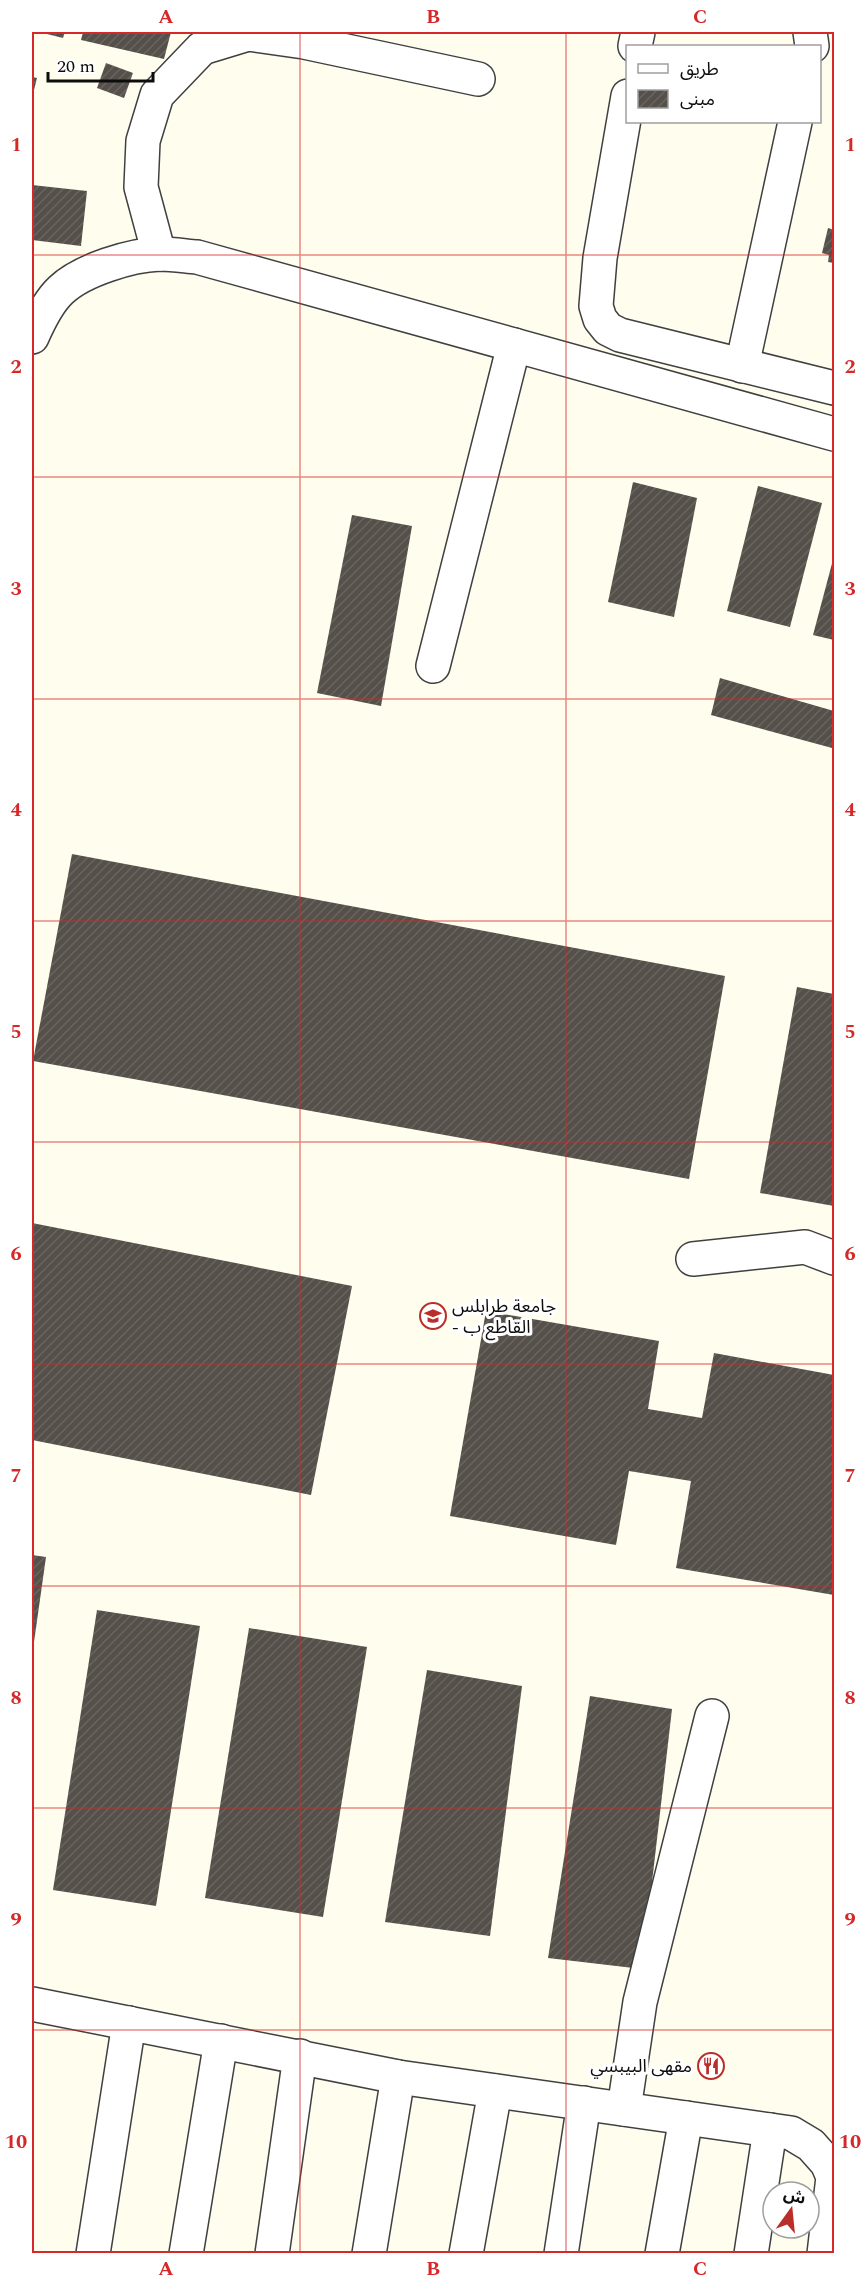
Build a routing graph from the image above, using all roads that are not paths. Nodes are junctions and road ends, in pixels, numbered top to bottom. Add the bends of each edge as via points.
1 (478, 79) dead end
2 (626, 102) edge
3 (795, 123) edge
4 (159, 254) junction
5 (32, 337) edge
6 (514, 345) junction
7 (742, 366) junction
8 (834, 388) edge
9 (834, 434) edge
10 (433, 666) dead end
11 (834, 1258) edge
12 (693, 1259) dead end
13 (712, 1716) dead end
14 (32, 2004) edge
15 (129, 2023) junction
16 (221, 2041) junction
17 (300, 2056) junction
18 (398, 2077) junction
19 (495, 2091) junction
20 (584, 2103) junction
21 (624, 2109) junction
22 (686, 2118) junction
23 (770, 2130) junction
24 (93, 2253) edge
25 (186, 2253) edge
26 (272, 2253) edge
27 (369, 2253) edge
28 (466, 2253) edge
29 (561, 2253) edge
30 (662, 2253) edge
31 (751, 2253) edge
32 (824, 2253) edge

1 - 4 street via 248,34 202,48 157,95 143,141 141,187
2 - 7 street via 600,258 596,306 600,318 620,335
3 - 7 street
4 - 5 street via 127,259 87,273 70,284 40,319
4 - 6 street via 197,257
6 - 9 street
6 - 10 street
7 - 8 street
11 - 12 street via 805,1247
13 - 21 street via 640,2002
14 - 15 street
15 - 16 street
15 - 24 street
16 - 17 street
16 - 25 street
17 - 18 street
17 - 26 street
18 - 19 street
18 - 27 street
19 - 20 street
19 - 28 street
20 - 21 street
20 - 29 street
21 - 22 street
22 - 23 street
22 - 30 street
23 - 31 street
23 - 32 street via 791,2133 811,2145 827,2163 833,2177

